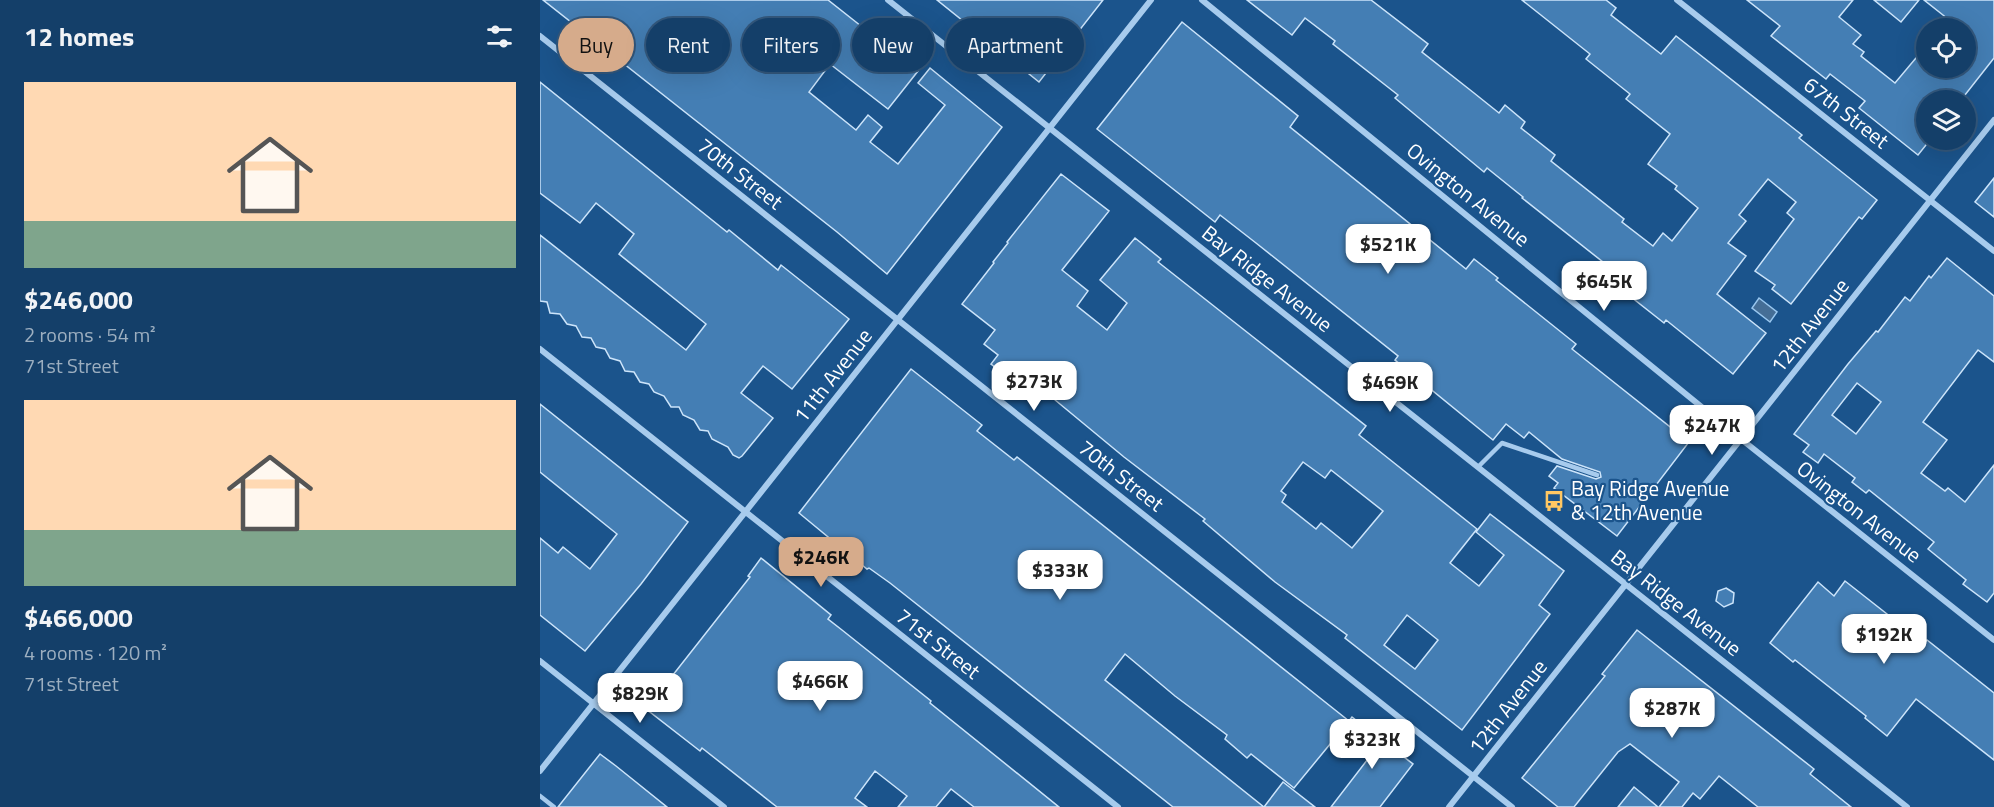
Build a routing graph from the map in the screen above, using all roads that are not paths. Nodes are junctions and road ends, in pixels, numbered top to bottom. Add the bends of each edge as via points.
1 (888, 0) edge
2 (1151, 0) edge
3 (1202, 0) edge
4 (1677, 0) edge
5 (540, 36) edge
6 (1994, 120) edge
7 (1050, 128) junction
8 (1930, 200) junction
9 (1994, 251) edge
10 (898, 320) junction
11 (540, 349) edge
12 (1741, 439) junction
13 (1478, 468) junction
14 (1597, 475) dead end
15 (745, 512) junction
16 (1626, 584) junction
17 (1994, 640) edge
18 (540, 661) edge
19 (594, 703) junction
20 (540, 771) edge
21 (1474, 776) junction
22 (540, 796) edge
23 (554, 807) edge
24 (724, 807) edge
25 (1118, 807) edge
26 (1449, 807) edge
27 (1512, 807) edge
28 (1907, 807) edge

1 - 7 street, Bay Ridge Avenue
2 - 7 street, 11th Avenue
3 - 12 street, Ovington Avenue
4 - 8 street, 67th Street
5 - 10 street, 70th Street
6 - 8 street, 12th Avenue
7 - 10 street, 11th Avenue
7 - 13 street, Bay Ridge Avenue
8 - 9 street, 67th Street
8 - 12 street, 12th Avenue
10 - 15 street, 11th Avenue
10 - 21 street, 70th Street
11 - 15 street, 71st Street
12 - 16 street, 12th Avenue
12 - 17 street, Ovington Avenue
13 - 14 lane via 1502,443
13 - 16 street, Bay Ridge Avenue
15 - 19 street, 11th Avenue
15 - 25 street, 71st Street
16 - 21 street, 12th Avenue
16 - 28 street, Bay Ridge Avenue
18 - 19 street
19 - 20 street, 11th Avenue
19 - 24 street
21 - 26 street, 12th Avenue
21 - 27 street, 70th Street
22 - 23 lane

